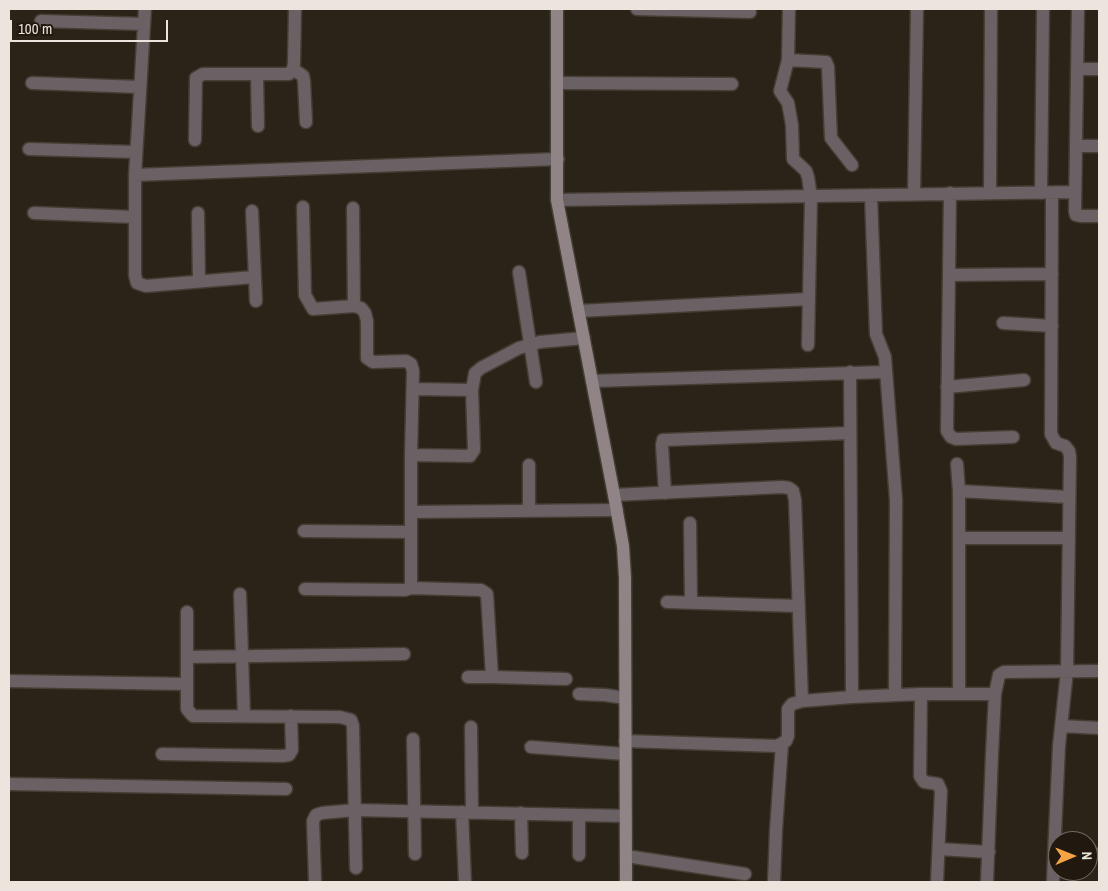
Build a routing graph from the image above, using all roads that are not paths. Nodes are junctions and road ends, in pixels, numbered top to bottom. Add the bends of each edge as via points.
1 (145, 9) edge
2 (295, 9) edge
3 (557, 9) edge
4 (637, 9) edge
5 (789, 9) edge
6 (917, 9) edge
7 (991, 9) edge
8 (1043, 9) edge
9 (1078, 9) edge
10 (750, 12) dead end
11 (42, 22) dead end
12 (144, 24) junction
13 (788, 60) junction
14 (293, 69) junction
15 (1078, 69) junction
16 (1099, 69) edge
17 (257, 74) junction
18 (32, 83) dead end
19 (557, 83) junction
20 (732, 84) dead end
21 (140, 87) junction
22 (306, 122) dead end
23 (258, 126) dead end
24 (195, 140) dead end
25 (1077, 146) junction
26 (1099, 146) edge
27 (29, 149) dead end
28 (136, 152) junction
29 (558, 159) junction
30 (852, 165) dead end
31 (135, 175) junction
32 (1075, 192) junction
33 (950, 193) junction
34 (990, 193) junction
35 (1047, 193) junction
36 (914, 194) junction
37 (871, 195) junction
38 (811, 197) junction
39 (557, 200) junction
40 (303, 207) dead end
41 (353, 208) dead end
42 (252, 210) dead end
43 (34, 213) dead end
44 (198, 213) dead end
45 (1099, 216) edge
46 (134, 217) junction
47 (519, 272) dead end
48 (1052, 274) junction
49 (950, 275) junction
50 (254, 276) junction
51 (199, 281) junction
52 (809, 299) junction
53 (256, 301) dead end
54 (354, 306) junction
55 (579, 311) junction
56 (1002, 323) dead end
57 (1052, 326) junction
58 (584, 338) junction
59 (530, 344) junction
60 (808, 345) dead end
61 (850, 372) junction
62 (886, 372) junction
63 (1024, 380) dead end
64 (592, 381) junction
65 (536, 382) dead end
66 (947, 387) junction
67 (413, 388) junction
68 (472, 390) junction
69 (850, 433) junction
70 (1012, 437) dead end
71 (411, 455) junction
72 (957, 464) dead end
73 (529, 465) dead end
74 (959, 491) junction
75 (665, 493) junction
76 (614, 494) junction
77 (1068, 497) junction
78 (617, 510) junction
79 (529, 511) junction
80 (411, 512) junction
81 (690, 523) dead end
82 (304, 531) dead end
83 (411, 532) junction
84 (959, 538) junction
85 (1069, 538) junction
86 (410, 588) junction
87 (305, 589) dead end
88 (240, 594) dead end
89 (666, 602) dead end
90 (691, 602) junction
91 (799, 606) junction
92 (187, 612) dead end
93 (404, 654) dead end
94 (243, 656) junction
95 (187, 658) junction
96 (1067, 671) junction
97 (1099, 671) edge
98 (468, 677) dead end
99 (492, 677) junction
100 (566, 680) dead end
101 (9, 681) edge
102 (187, 684) junction
103 (959, 693) junction
104 (579, 694) dead end
105 (921, 694) junction
106 (995, 694) junction
107 (895, 695) junction
108 (852, 696) junction
109 (625, 698) junction
110 (802, 701) junction
111 (244, 716) junction
112 (291, 716) junction
113 (1061, 726) junction
114 (471, 727) dead end
115 (1099, 728) edge
116 (413, 739) dead end
117 (782, 744) junction
118 (531, 747) dead end
119 (625, 748) junction
120 (162, 754) dead end
121 (9, 784) edge
122 (286, 790) dead end
123 (355, 810) junction
124 (414, 812) junction
125 (467, 812) junction
126 (521, 813) junction
127 (579, 815) junction
128 (625, 816) junction
129 (1057, 831) edge
130 (939, 849) junction
131 (989, 852) junction
132 (522, 853) dead end
133 (415, 854) dead end
134 (579, 855) dead end
135 (626, 856) junction
136 (356, 868) dead end
137 (745, 874) dead end
138 (315, 880) dead end
139 (465, 882) edge
140 (626, 882) edge
141 (774, 882) edge
142 (937, 882) edge
143 (987, 882) edge

1 - 12 street
2 - 14 street
3 - 19 street
4 - 10 street
5 - 13 street
6 - 36 street
7 - 34 street
8 - 35 street
9 - 15 street
11 - 12 street
12 - 21 street
13 - 30 street via 826,62 831,138
13 - 38 street via 780,91 788,103 793,159 806,171
14 - 17 street via 290,74
14 - 22 street via 304,80
15 - 16 street
15 - 25 street
17 - 23 street
17 - 24 street via 199,75 196,78
18 - 21 street
19 - 20 street
19 - 29 street
21 - 28 street
25 - 26 street
25 - 32 street
27 - 28 street
28 - 31 street
29 - 31 street
29 - 39 street
31 - 46 street
32 - 35 street
32 - 45 street via 1076,215
33 - 34 street
33 - 36 street
33 - 49 street
34 - 35 street
35 - 48 street
36 - 37 street
37 - 38 street
37 - 62 street via 876,334
38 - 39 street
38 - 52 street
39 - 55 street
40 - 54 street via 305,295 309,303 313,309
41 - 54 street
42 - 50 street
43 - 46 street
44 - 51 street
46 - 51 street via 137,282 146,286
47 - 59 street
48 - 49 street
48 - 57 street
49 - 66 street
50 - 51 street
50 - 53 street
52 - 55 street
52 - 60 street
54 - 67 street via 361,308 367,321 367,358 373,362 406,361 412,364
55 - 58 street
56 - 57 street
57 - 77 street via 1051,434 1056,443 1069,450
58 - 59 street
58 - 64 street
59 - 65 street
59 - 68 street via 481,368 475,373
61 - 62 street
61 - 64 street
61 - 69 street
62 - 107 street via 896,500
63 - 66 street
64 - 76 street
66 - 70 street via 950,437
67 - 68 street
67 - 71 street
68 - 71 street via 472,454 467,457
69 - 75 street via 663,440
69 - 108 street
71 - 80 street
72 - 74 street
73 - 79 street
74 - 77 street
74 - 84 street
75 - 76 street
75 - 91 street via 782,487 793,491
76 - 78 street
77 - 85 street
78 - 79 street
78 - 109 street via 626,578
79 - 80 street
80 - 83 street
81 - 90 street
82 - 83 street
83 - 86 street
84 - 85 street
84 - 103 street
85 - 96 street
86 - 87 street
86 - 99 street via 481,590 487,594
88 - 94 street
89 - 90 street
90 - 91 street
91 - 110 street
92 - 95 street
93 - 94 street
94 - 95 street
94 - 111 street
95 - 102 street
96 - 97 street
96 - 106 street via 1001,673
96 - 113 street
98 - 99 street
99 - 100 street
101 - 102 street
102 - 111 street via 187,709 193,716
103 - 105 street
103 - 106 street
104 - 109 street
105 - 107 street
105 - 130 street via 920,776 924,782 940,787
106 - 131 street
107 - 108 street
108 - 110 street
109 - 119 street
110 - 117 street via 788,709 788,736
111 - 112 street
112 - 120 street via 292,750 289,755
112 - 123 street via 351,720
113 - 115 street
113 - 129 street
114 - 125 street
116 - 124 street
117 - 119 street
117 - 141 street
118 - 119 street
119 - 128 street
121 - 122 street
123 - 124 street
123 - 136 street
123 - 138 street via 316,815 313,822
124 - 125 street
124 - 133 street
125 - 126 street
125 - 139 street
126 - 127 street
126 - 132 street
127 - 128 street
127 - 134 street
128 - 135 street
130 - 131 street
130 - 142 street
131 - 143 street
135 - 137 street
135 - 140 street

